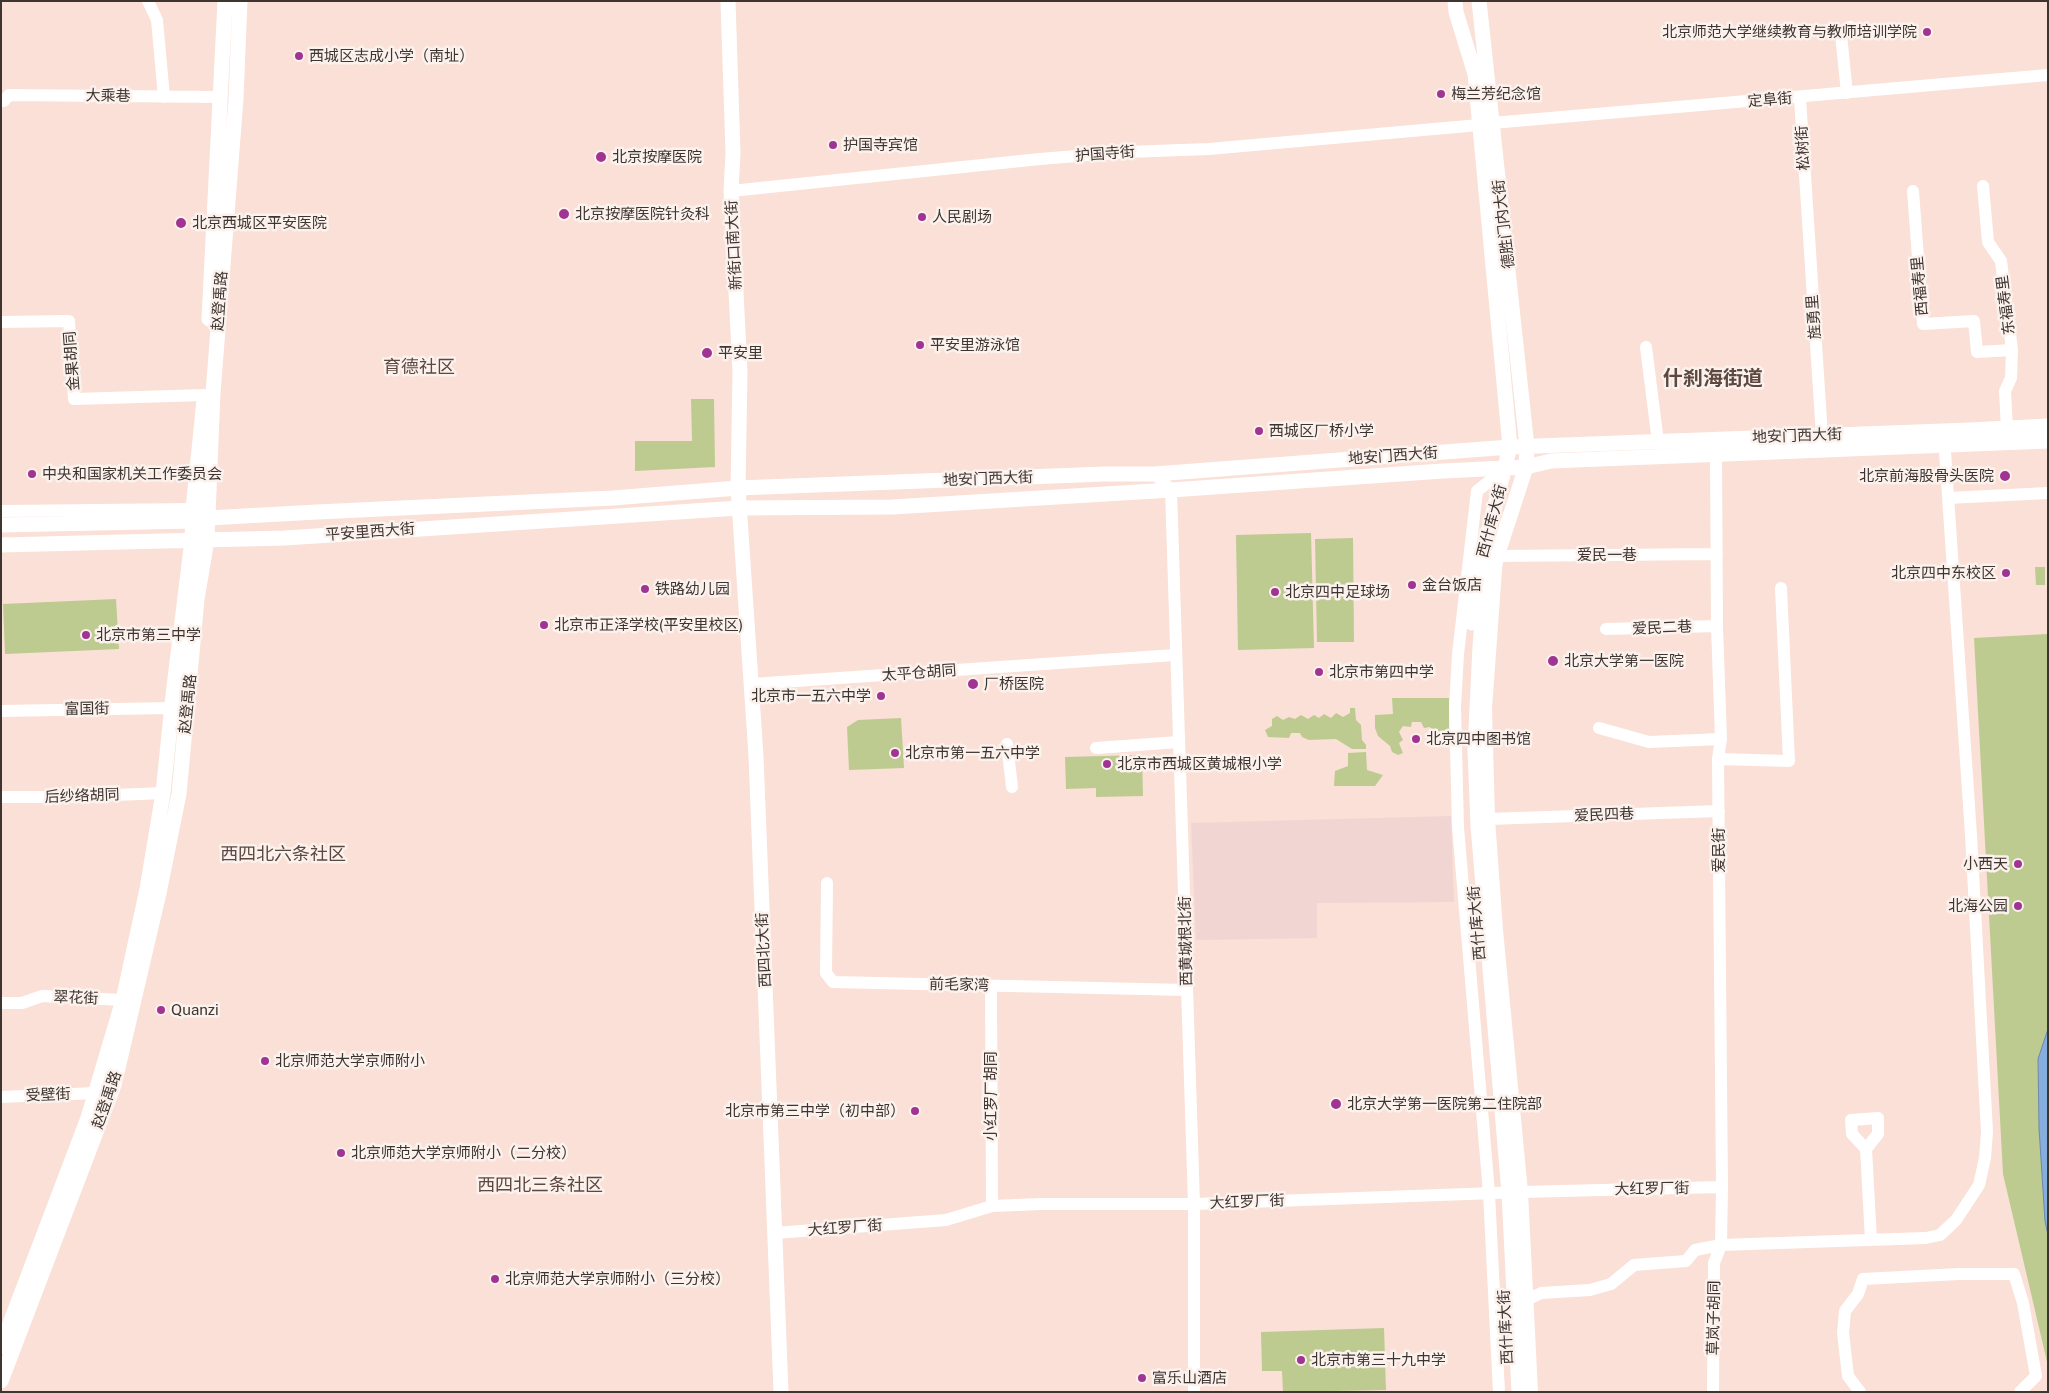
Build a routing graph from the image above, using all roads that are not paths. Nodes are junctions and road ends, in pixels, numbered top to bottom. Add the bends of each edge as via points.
1 (148, 1) edge
2 (225, 1) edge
3 (240, 1) edge
4 (728, 1) edge
5 (1455, 1) edge
6 (1471, 1) edge
7 (1479, 1) edge
8 (1850, 27) dead end
9 (1481, 74) junction
10 (2048, 74) edge
11 (1847, 93) junction
12 (164, 97) junction
13 (219, 97) junction
14 (1800, 98) junction
15 (1, 101) edge
16 (1486, 124) junction
17 (1490, 160) junction
18 (1983, 186) dead end
19 (1913, 190) dead end
20 (731, 191) junction
21 (1805, 198) joint
22 (1, 322) edge
23 (1646, 347) dead end
24 (2012, 350) junction
25 (204, 395) junction
26 (2048, 426) edge
27 (2007, 428) junction
28 (1943, 430) junction
29 (1822, 436) junction
30 (2048, 441) edge
31 (1658, 442) junction
32 (1527, 446) junction
33 (1946, 446) junction
34 (1510, 447) junction
35 (1716, 454) junction
36 (1506, 468) junction
37 (1526, 468) junction
38 (1155, 474) junction
39 (738, 488) junction
40 (1171, 490) junction
41 (2048, 493) edge
42 (1948, 498) junction
43 (739, 508) junction
44 (1, 511) edge
45 (198, 516) junction
46 (1, 525) edge
47 (200, 540) junction
48 (1, 545) edge
49 (1717, 554) junction
50 (1497, 556) junction
51 (1780, 588) dead end
52 (1717, 626) junction
53 (1606, 630) dead end
54 (1176, 655) junction
55 (752, 684) junction
56 (172, 708) junction
57 (1, 711) edge
58 (1599, 728) dead end
59 (1721, 739) junction
60 (1179, 742) junction
61 (1007, 744) dead end
62 (1096, 748) dead end
63 (1718, 760) junction
64 (1012, 787) dead end
65 (163, 793) junction
66 (1, 797) edge
67 (1719, 810) junction
68 (1489, 819) junction
69 (827, 883) dead end
70 (991, 986) junction
71 (1186, 990) junction
72 (123, 1000) junction
73 (1, 1003) edge
74 (96, 1093) junction
75 (1, 1097) edge
76 (1866, 1150) dead end
77 (1722, 1187) junction
78 (1505, 1193) junction
79 (1194, 1204) junction
80 (992, 1206) junction
81 (775, 1233) junction
82 (1871, 1240) junction
83 (1721, 1245) junction
84 (1521, 1303) junction
85 (1, 1347) edge
86 (1, 1381) edge
87 (781, 1392) edge
88 (1194, 1392) edge
89 (1499, 1392) edge
90 (1509, 1392) edge
91 (1519, 1392) edge
92 (1532, 1392) edge
93 (1713, 1392) edge
94 (1860, 1392) edge
95 (2020, 1392) edge

1 - 12 street via 157,20
2 - 13 main road, 赵登禹路
3 - 45 main road, 赵登禹路 via 236,99 213,393
4 - 20 main road, 新街口南大街 via 733,154
5 - 9 main road, 德胜门内大街 via 1456,12
6 - 9 main road, 德胜门内大街
7 - 9 main road, 德胜门内大街
8 - 11 street via 1841,35
9 - 16 main road, 德胜门内大街
10 - 11 street, 定阜街
11 - 14 street, 定阜街
12 - 13 street, 大乘巷
12 - 15 street, 大乘巷 via 8,95
13 - 25 main road, 赵登禹路
14 - 16 street, 定阜街
14 - 21 street, 松树街
16 - 17 main road, 德胜门内大街
16 - 20 street, 护国寺街 via 1209,149 982,164
17 - 32 main road, 德胜门内大街
17 - 34 main road, 德胜门内大街 via 1492,244
18 - 24 street, 东福寿里 via 1988,242 2001,261
19 - 24 street, 西福寿里 via 1923,324 1974,321 1977,352
20 - 39 main road, 新街口南大街 via 740,372
21 - 29 street, 旌勇里
22 - 25 street, 金果胡同 via 69,322 74,399
23 - 31 street
24 - 27 street, 东福寿里 via 2011,378 2005,391
25 - 45 main road, 赵登禹路
26 - 27 main road, 地安门西大街
27 - 28 main road, 地安门西大街
28 - 29 main road, 地安门西大街
28 - 33 street
29 - 31 main road, 地安门西大街
30 - 33 main road, 地安门西大街
31 - 32 main road, 地安门西大街
32 - 34 main road, 地安门西大街
32 - 37 main road, 德胜门内大街
33 - 35 main road, 地安门西大街
33 - 42 street
34 - 36 main road, 德胜门内大街
34 - 38 main road, 地安门西大街
35 - 37 main road, 地安门西大街 via 1551,460
35 - 49 street, 爱民街
36 - 37 main road, 地安门西大街
36 - 40 main road, 地安门西大街
36 - 78 main road, 西什库大街 via 1482,556 1473,611 1466,742 1468,826
36 - 78 street, 西什库大街 via 1477,491 1458,654 1456,707 1458,828
37 - 50 main road, 西什库大街
38 - 39 main road, 地安门西大街
38 - 40 street
39 - 43 main road, 新街口南大街
39 - 45 main road, 平安里西大街 via 613,498
40 - 43 main road, 地安门西大街 via 893,507
40 - 54 street, 西黄城根北街
41 - 42 street
42 - 82 street via 1971,835 1987,1132 1985,1158 1974,1192 1956,1220 1940,1235
43 - 47 main road, 平安里西大街 via 285,538
43 - 55 main road, 西四北大街
44 - 45 street
45 - 46 main road, 平安里西大街
45 - 47 main road, 赵登禹路
47 - 48 main road, 平安里西大街
47 - 56 main road, 赵登禹路
47 - 86 main road, 赵登禹路 via 179,794 137,994 114,1085
49 - 50 street, 爱民一巷
49 - 52 street, 爱民街
50 - 68 street, 西什库大街 via 1486,708
50 - 78 main road, 西什库大街 via 1483,610 1475,750
51 - 63 street via 1789,761
52 - 53 street, 爱民二巷
52 - 59 street, 爱民街
54 - 55 street, 太平仓胡同
54 - 60 street, 西黄城根北街
55 - 81 main road, 西四北大街
56 - 57 street, 富国街
56 - 65 main road, 赵登禹路
58 - 59 street via 1649,742
59 - 63 street, 爱民街
60 - 62 street
60 - 71 street, 西黄城根北街
61 - 64 street
63 - 67 street, 爱民街
65 - 66 street, 后纱络胡同
65 - 72 main road, 赵登禹路 via 147,889
67 - 68 street, 爱民四巷
67 - 77 street, 爱民街
68 - 78 street, 西什库大街 via 1497,930
69 - 70 street, 前毛家湾 via 826,973 833,982
70 - 71 street, 前毛家湾
70 - 80 street, 小红罗厂胡同
71 - 79 street, 西黄城根北街
72 - 73 street, 翠花街 via 42,996 22,1004
72 - 74 main road, 赵登禹路
74 - 75 street, 受壁街
74 - 85 main road, 赵登禹路
76 - 82 street
77 - 78 street, 大红罗厂街
77 - 83 street, 爱民街
78 - 79 street, 大红罗厂街
78 - 84 main road, 西什库大街
78 - 89 street, 西什库大街
78 - 90 main road, 西什库大街
79 - 80 street, 大红罗厂街
79 - 88 street, 西黄城根北街
80 - 81 street, 大红罗厂街 via 946,1220
81 - 87 main road, 西四北大街
82 - 83 street
83 - 84 street via 1695,1250 1686,1261 1634,1265 1611,1284 1590,1290 1541,1293
83 - 93 street, 草岚子胡同 via 1714,1263
84 - 91 main road, 西什库大街
84 - 92 street, 西什库大街
94 - 95 street via 1848,1376 1843,1333 1845,1311 1858,1294 1862,1279 1959,1274 2014,1274 2036,1376

